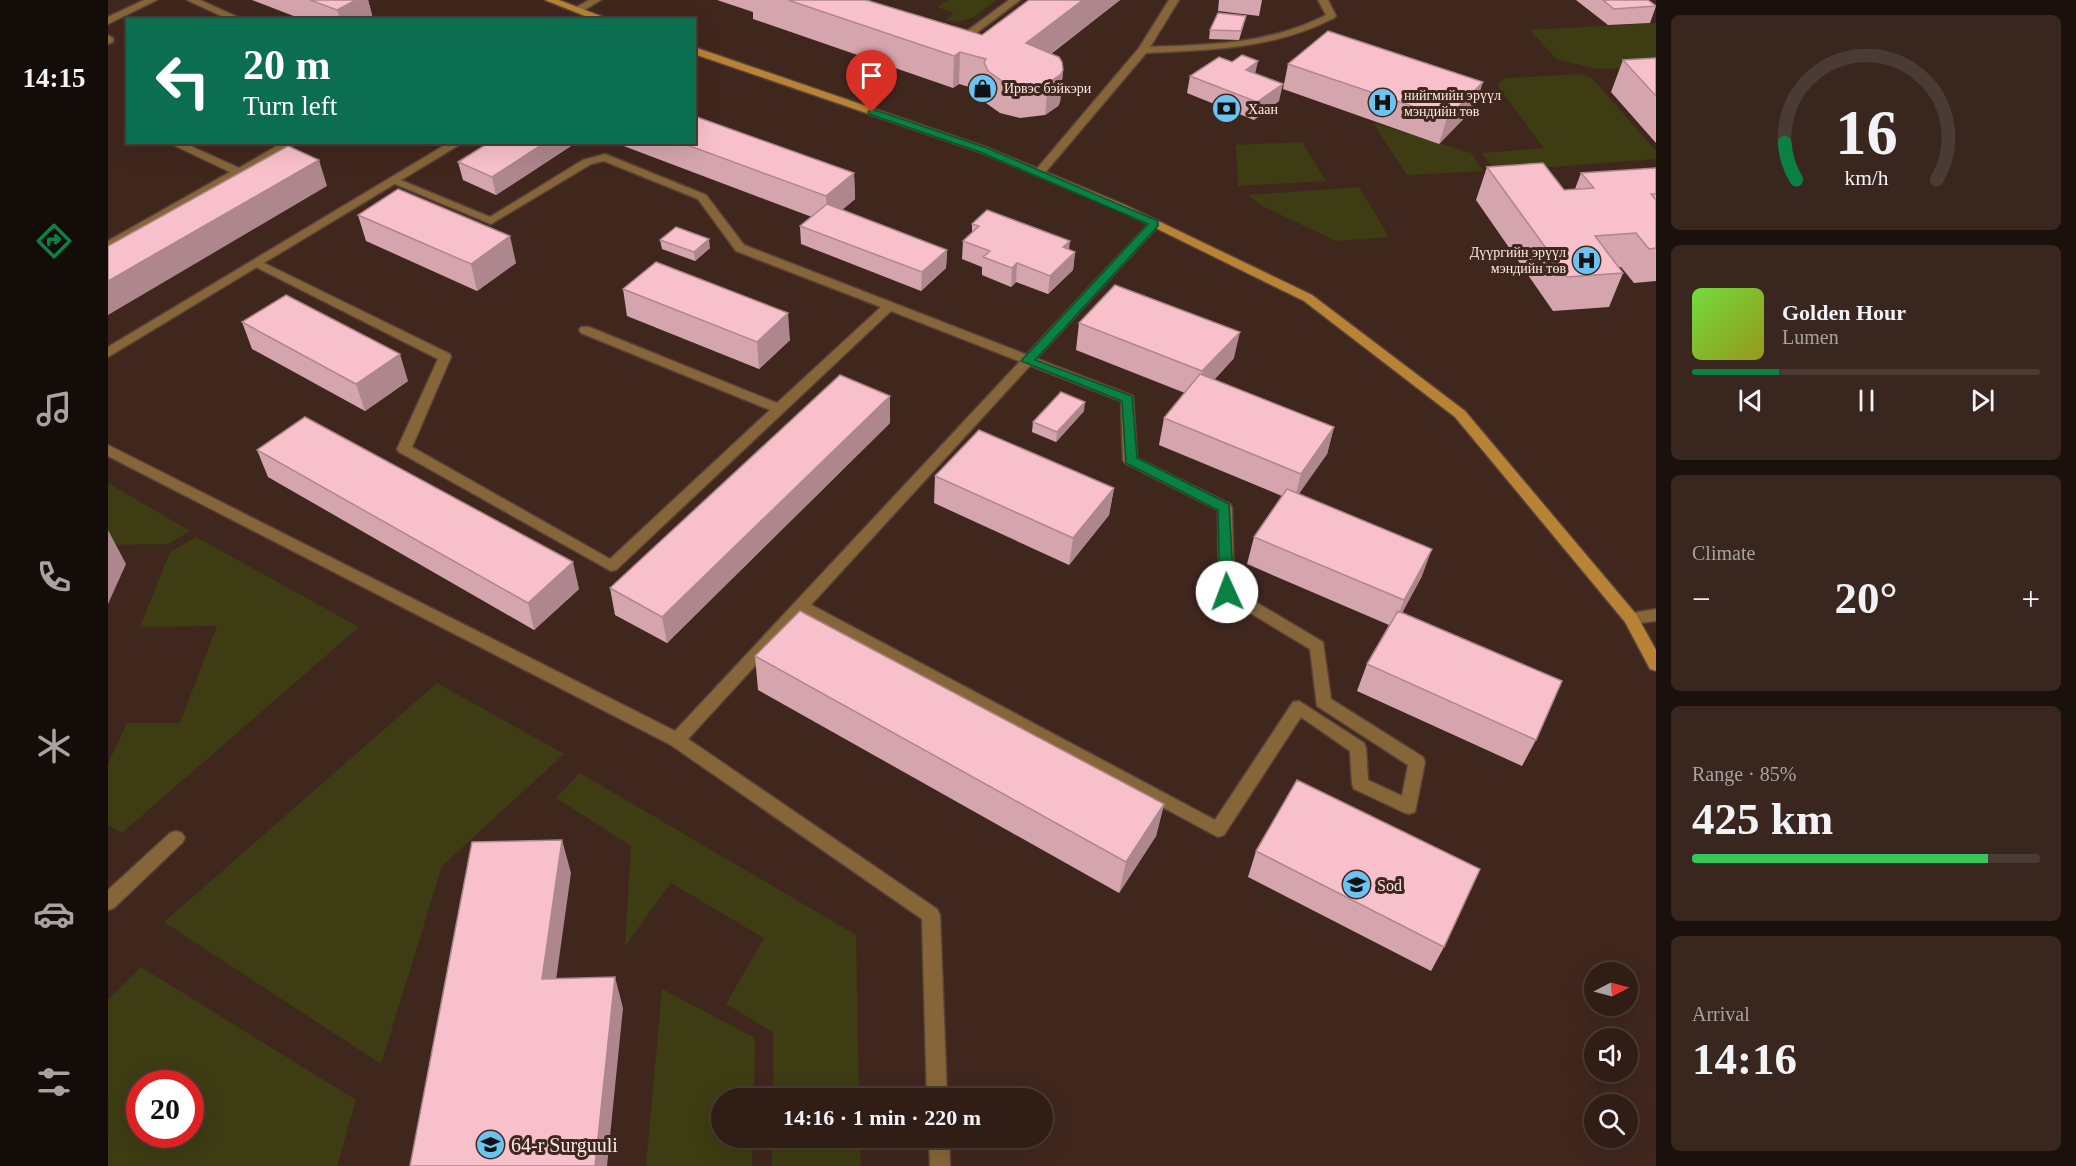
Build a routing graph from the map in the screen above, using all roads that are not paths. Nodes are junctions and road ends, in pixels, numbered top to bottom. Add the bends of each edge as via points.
1 (152, 0) edge
2 (192, 0) edge
3 (550, 0) edge
4 (596, 0) edge
5 (1015, 0) edge
6 (1174, 0) edge
7 (1323, 0) edge
8 (579, 10) junction
9 (234, 18) edge
10 (601, 18) edge
11 (108, 21) edge
12 (946, 28) edge
13 (1143, 50) junction
14 (696, 51) edge
15 (176, 144) edge
16 (289, 144) edge
17 (452, 144) edge
18 (239, 172) junction
19 (1039, 173) junction
20 (394, 181) junction
21 (1155, 224) junction
22 (108, 246) edge
23 (256, 264) junction
24 (889, 306) junction
25 (585, 330) dead end
26 (108, 353) edge
27 (1027, 361) junction
28 (779, 409) junction
29 (108, 450) edge
30 (801, 606) junction
31 (1656, 615) edge
32 (1631, 618) junction
33 (1656, 665) edge
34 (677, 740) junction
35 (176, 838) dead end
36 (108, 902) edge
37 (937, 1088) edge
38 (939, 1148) edge
39 (940, 1166) edge

1 - 11 street
2 - 9 street
3 - 8 main road
4 - 8 street
5 - 12 street via 968,35
6 - 13 street
7 - 13 street via 1331,16 1292,36 1245,44
8 - 10 main road
13 - 19 street
14 - 19 main road via 984,150
15 - 18 street
16 - 18 street
17 - 20 street
18 - 22 street
19 - 21 main road
20 - 23 street
20 - 24 street via 491,221 586,162 604,158 702,197 740,248
21 - 27 street
21 - 32 main road via 1308,298 1460,414
23 - 26 street
23 - 28 street via 445,357 404,449 611,566
24 - 27 street
24 - 28 street
25 - 28 street
27 - 30 street
27 - 30 street via 1128,399 1130,460 1225,508 1227,592 1317,646 1323,702 1417,762 1409,807 1360,784 1358,748 1299,707 1218,830
29 - 34 street
30 - 34 street
31 - 32 street
32 - 33 main road
34 - 37 street via 931,915
35 - 36 street
38 - 39 street

